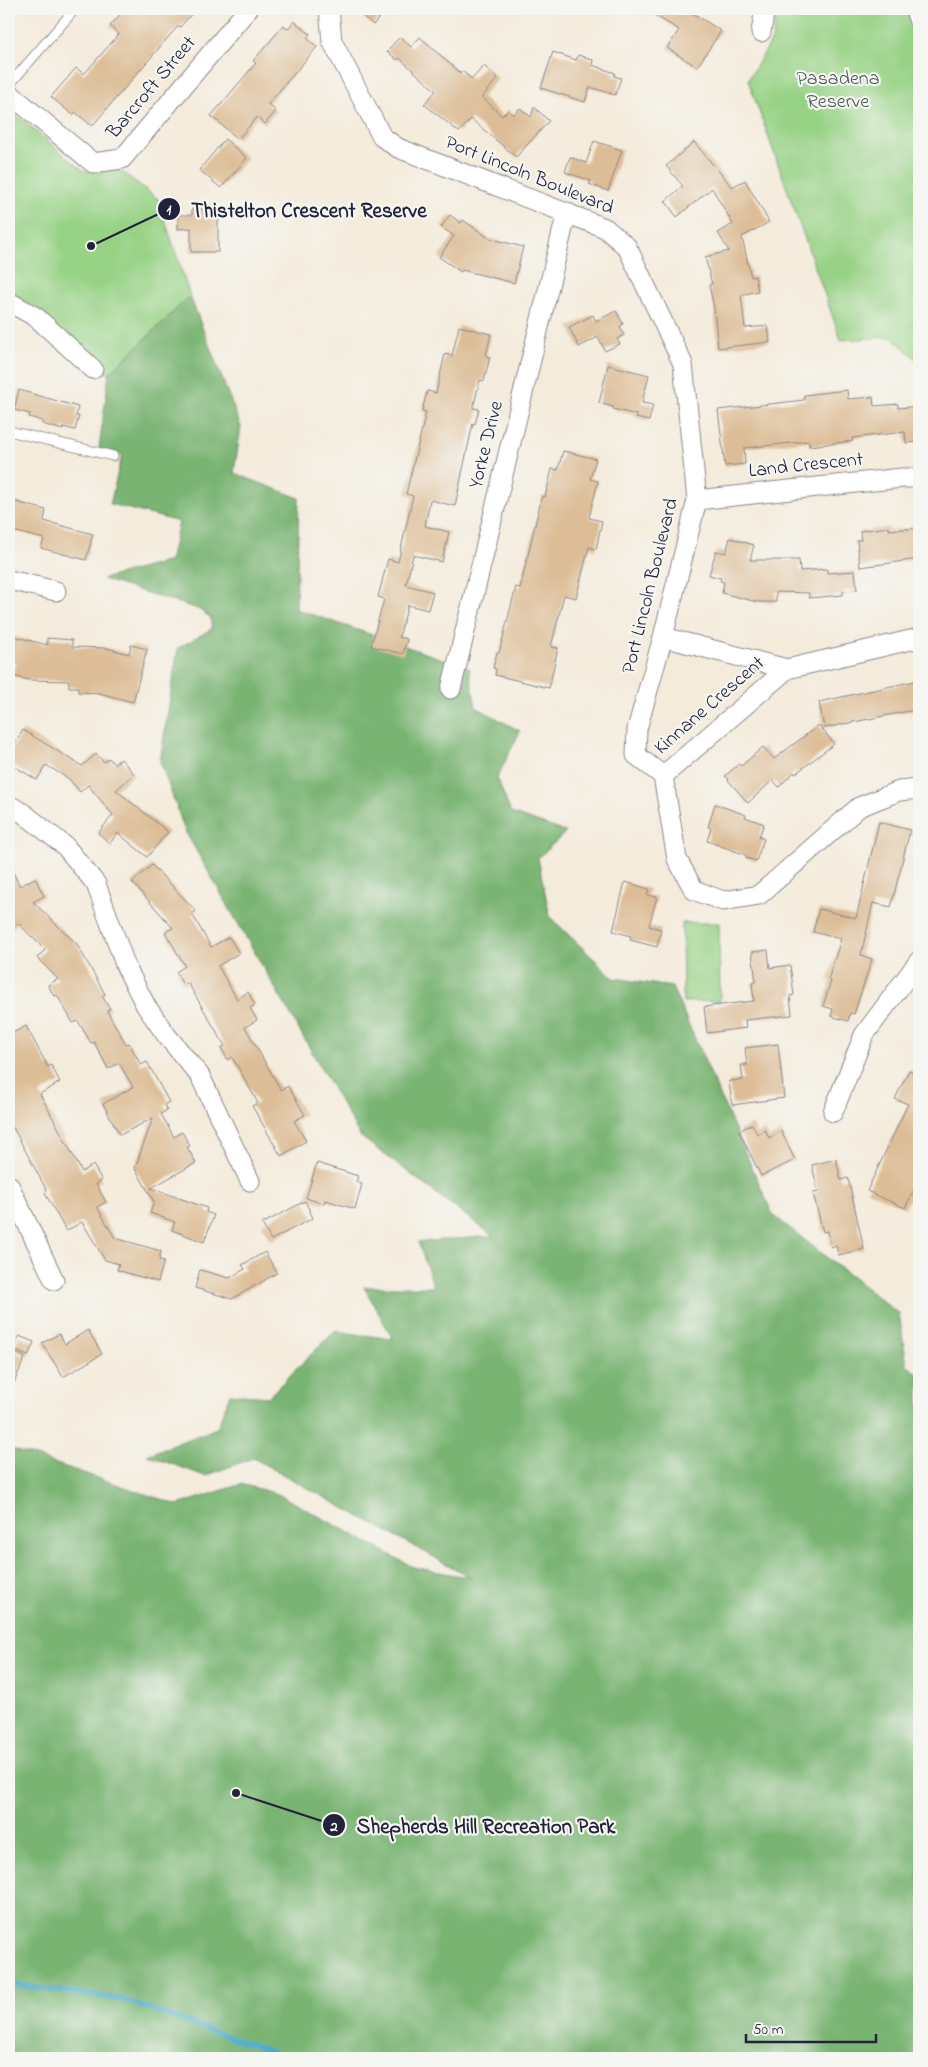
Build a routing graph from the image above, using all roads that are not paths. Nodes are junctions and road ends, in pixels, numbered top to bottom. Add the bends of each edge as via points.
1 (75, 9) edge
2 (248, 9) edge
3 (329, 9) edge
4 (765, 9) edge
5 (915, 9) edge
6 (919, 22) edge
7 (761, 32) dead end
8 (9, 85) edge
9 (9, 93) edge
10 (567, 212) junction
11 (9, 302) edge
12 (93, 368) dead end
13 (9, 431) edge
14 (113, 456) dead end
15 (919, 478) edge
16 (697, 500) junction
17 (9, 580) edge
18 (56, 591) dead end
19 (663, 637) junction
20 (919, 638) edge
21 (787, 670) junction
22 (451, 689) dead end
23 (662, 776) junction
24 (919, 789) edge
25 (9, 805) edge
26 (919, 961) edge
27 (833, 1112) dead end
28 (250, 1181) dead end
29 (9, 1185) edge
30 (54, 1280) dead end

1 - 8 lane
2 - 9 street, Barcroft Street via 122,159 93,163
3 - 10 street, Port Lincoln Boulevard via 332,41 382,138 398,148
4 - 7 street
5 - 6 street
10 - 16 street, Port Lincoln Boulevard via 605,228 627,247 683,364
10 - 22 street, Yorke Drive
11 - 12 street via 36,317
13 - 14 lane
15 - 16 street, Land Crescent
16 - 19 street, Port Lincoln Boulevard
17 - 18 street
19 - 21 street, Kinnane Crescent
19 - 23 street, Port Lincoln Boulevard via 637,729 636,755
20 - 21 street, Kinnane Crescent
21 - 23 street, Kinnane Crescent
23 - 24 street via 677,859 694,890 723,901 759,895 858,807 899,791
25 - 28 street via 65,846 96,884 126,967 146,1006 200,1076
26 - 27 street via 864,1035
29 - 30 street

